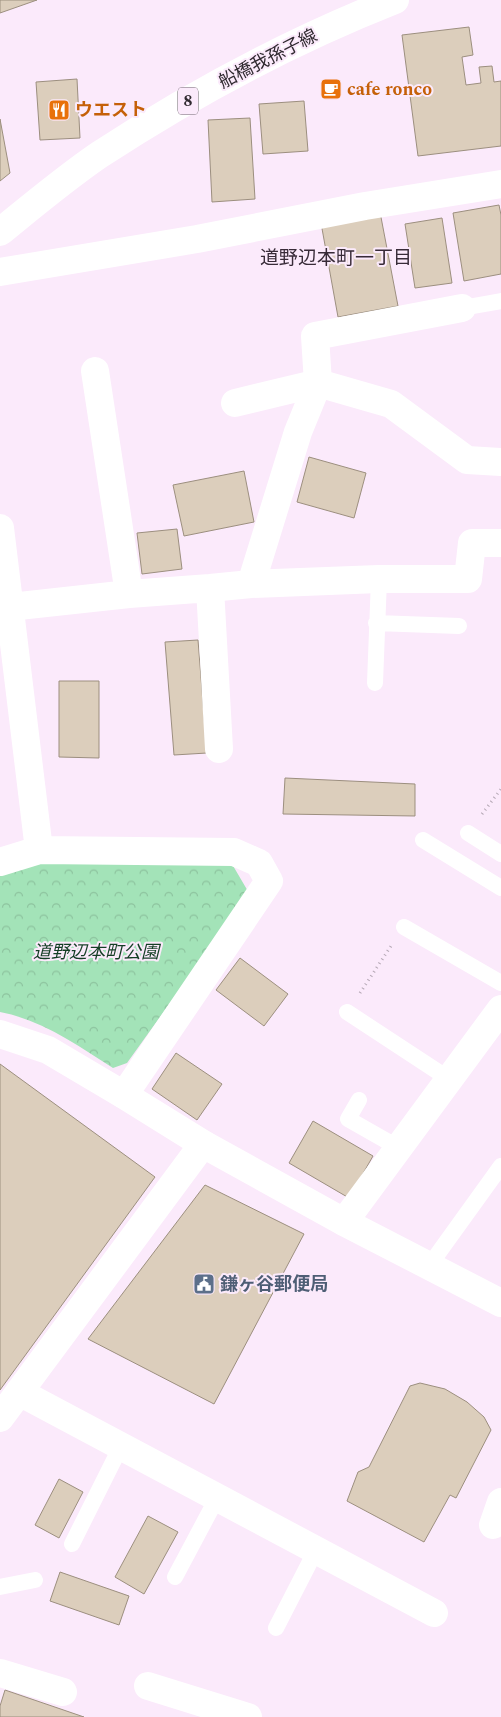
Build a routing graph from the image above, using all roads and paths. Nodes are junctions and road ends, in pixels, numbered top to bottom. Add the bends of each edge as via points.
1 (395, 0) edge
2 (501, 184) edge
3 (0, 232) edge
4 (0, 272) edge
5 (501, 301) edge
6 (462, 308) joint
7 (95, 371) dead end
8 (318, 383) junction
9 (235, 403) dead end
10 (501, 462) edge
11 (0, 528) edge
12 (501, 543) edge
13 (379, 579) junction
14 (251, 584) junction
15 (210, 588) junction
16 (129, 594) junction
17 (5, 607) edge
18 (376, 623) junction
19 (459, 626) dead end
20 (375, 683) dead end
21 (219, 749) dead end
22 (501, 789) edge
23 (468, 833) joint
24 (423, 840) dead end
25 (39, 850) junction
26 (501, 854) edge
27 (0, 862) edge
28 (501, 888) edge
29 (404, 926) joint
30 (501, 983) edge
31 (501, 1009) edge
32 (347, 1012) joint
33 (0, 1034) edge
34 (449, 1079) junction
35 (124, 1094) junction
36 (359, 1100) dead end
37 (203, 1144) junction
38 (399, 1148) junction
39 (501, 1166) edge
40 (344, 1222) junction
41 (430, 1266) junction
42 (501, 1303) edge
43 (19, 1392) junction
44 (0, 1418) edge
45 (121, 1446) junction
46 (217, 1498) junction
47 (72, 1544) dead end
48 (316, 1550) junction
49 (175, 1577) dead end
50 (35, 1580) dead end
51 (0, 1587) edge
52 (434, 1612) dead end
53 (276, 1628) dead end
54 (0, 1673) edge
55 (148, 1686) dead end
56 (63, 1692) dead end
57 (244, 1717) edge

1 - 3 street, 船橋我孫子線 / 8 via 297,43 164,115 92,160
2 - 4 street
5 - 6 lane
6 - 8 street via 315,336
7 - 16 street
8 - 9 street
8 - 10 street via 391,404 468,460
8 - 14 street via 298,432
11 - 17 street
12 - 13 street via 472,543 468,579
13 - 14 street
13 - 18 lane
14 - 15 street
15 - 16 street
15 - 21 street
16 - 17 street
17 - 25 street
18 - 19 lane
18 - 20 lane
22 - 23 path
23 - 26 lane
24 - 28 lane
25 - 27 street
25 - 35 street via 234,852 259,863 269,881
29 - 30 lane
29 - 32 path
31 - 34 street
32 - 34 lane
33 - 35 street via 48,1050
34 - 38 street
35 - 37 street
36 - 38 lane via 348,1119
37 - 40 street
37 - 43 street
38 - 40 street
39 - 41 lane
40 - 41 street
41 - 42 street
43 - 44 street
43 - 45 street
45 - 46 street
45 - 47 lane
46 - 48 street
46 - 49 lane
48 - 52 street
48 - 53 lane
50 - 51 lane
54 - 56 street
55 - 57 street

